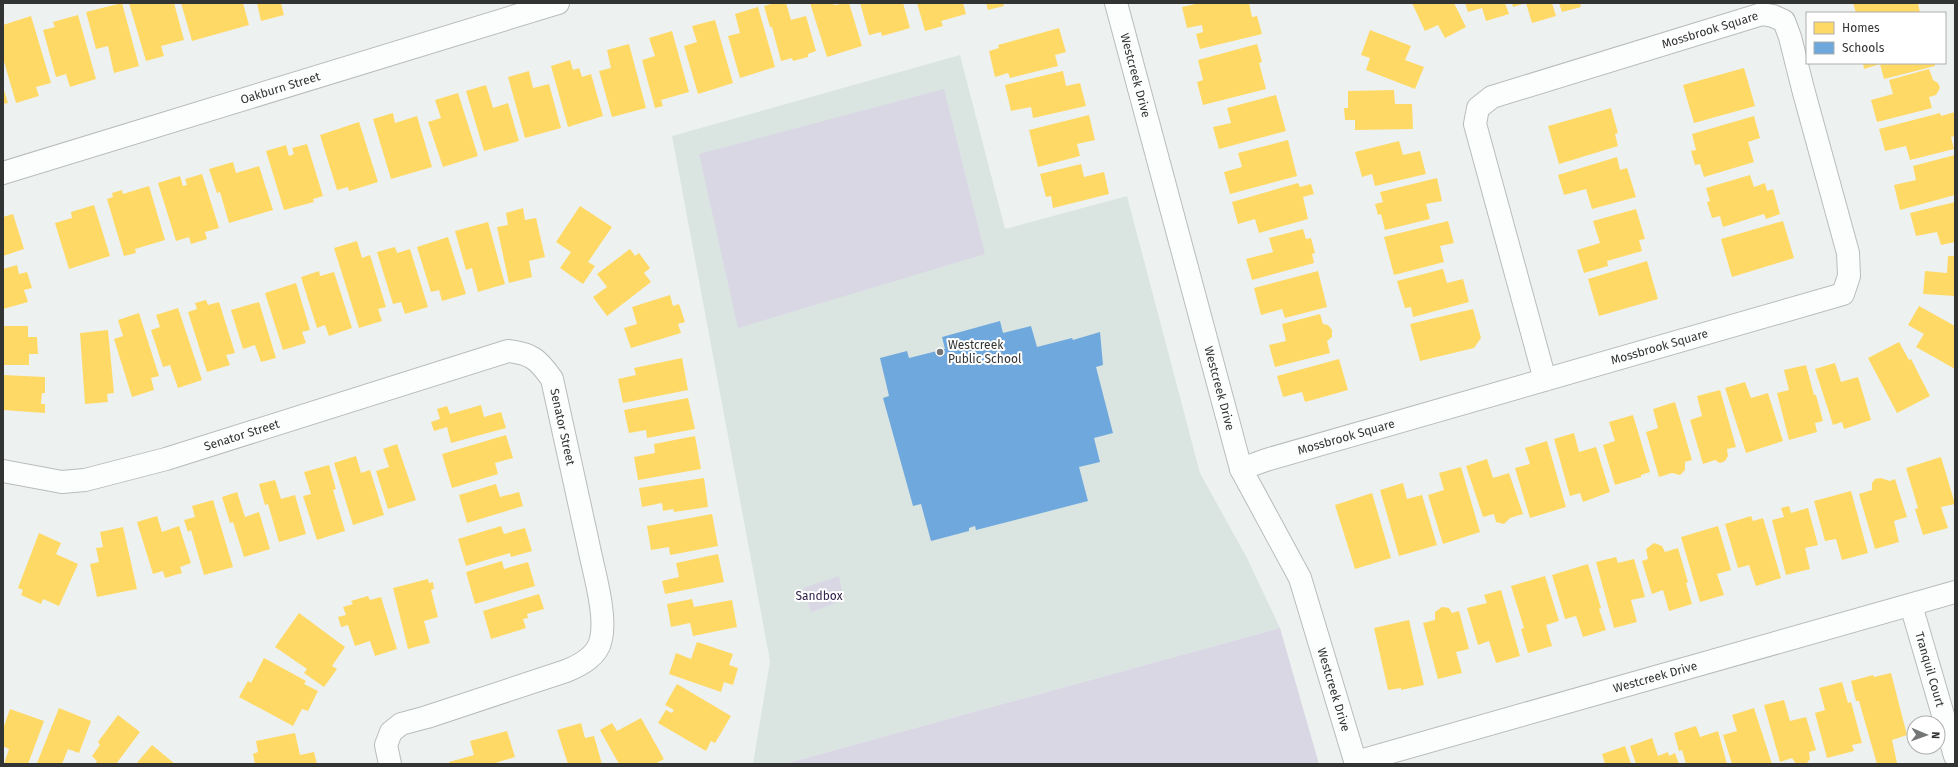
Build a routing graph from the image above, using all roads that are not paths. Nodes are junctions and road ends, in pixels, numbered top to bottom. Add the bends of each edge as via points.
1 (558, 3) edge
2 (1116, 3) edge
3 (3, 173) edge
4 (1545, 380) junction
5 (3, 470) edge
6 (1241, 470) junction
7 (1955, 592) edge
8 (1911, 605) junction
9 (1955, 756) edge
10 (1356, 763) edge
11 (390, 764) edge

1 - 3 street, Oakburn Street
2 - 6 street, Westcreek Drive
4 - 4 street, Mossbrook Square via 1843,294 1850,276 1848,253 1784,21 1762,14 1492,97 1478,108 1475,124
4 - 6 street, Mossbrook Square via 1266,460
5 - 11 street, Senator Street via 62,482 85,480 166,459 508,351 522,353 540,362 552,379 596,581 602,619 601,639 597,650 578,666 566,671 400,724 391,732 386,745
6 - 10 street, Westcreek Drive via 1300,578
7 - 8 street, Westcreek Drive
8 - 9 street, Tranquil Court
8 - 10 street, Westcreek Drive

